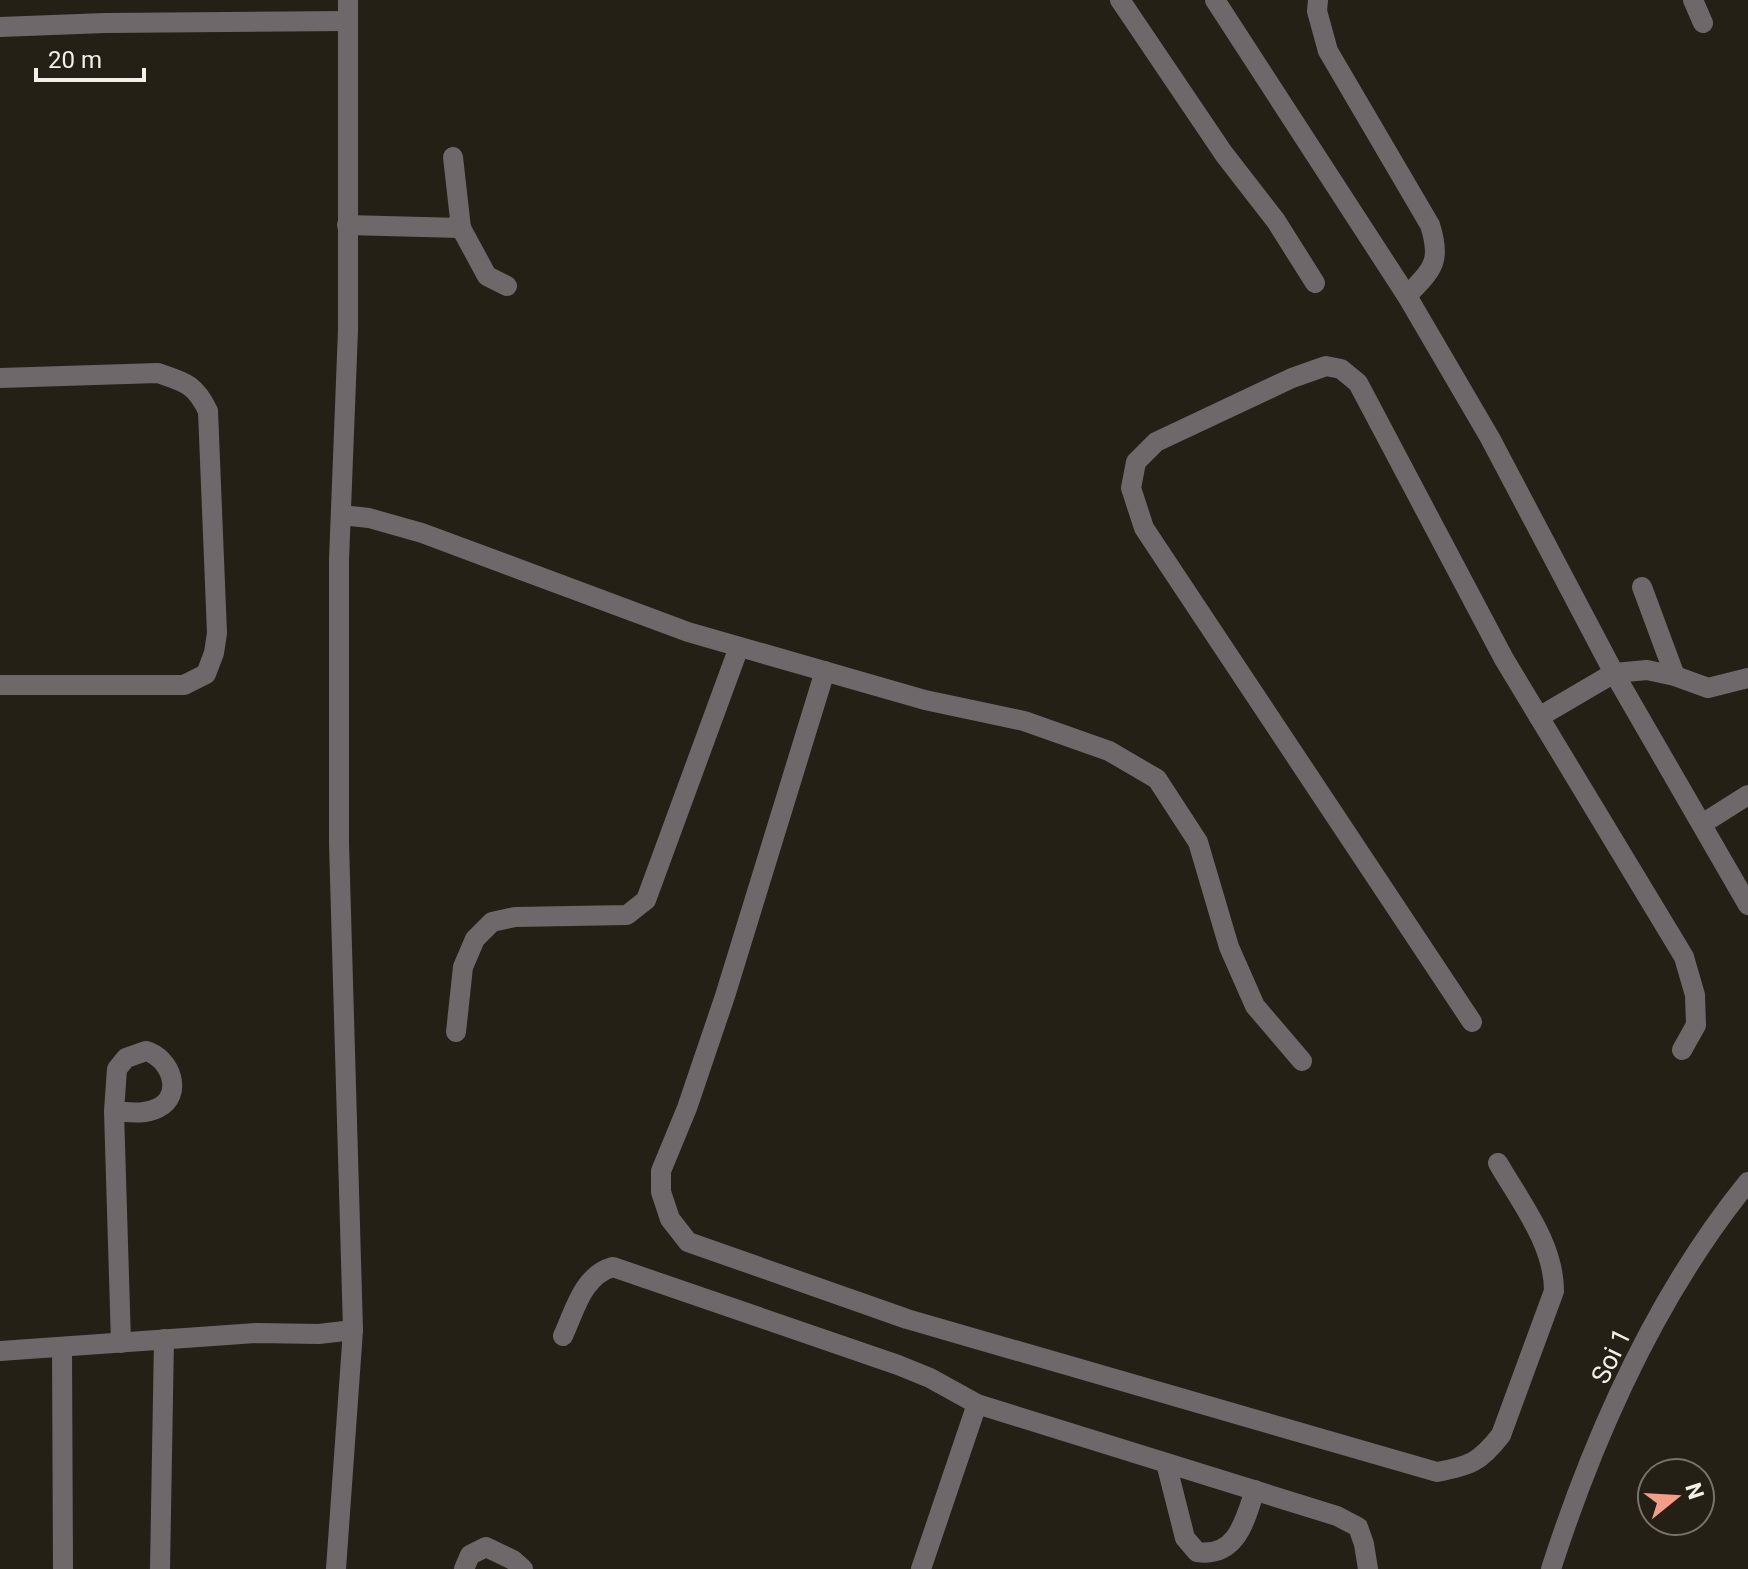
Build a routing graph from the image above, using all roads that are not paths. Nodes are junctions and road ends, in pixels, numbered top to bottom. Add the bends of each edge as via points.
1 (348, 0) edge
2 (1120, 0) edge
3 (1215, 0) edge
4 (1318, 0) edge
5 (1693, 0) edge
6 (347, 21) junction
7 (1703, 23) dead end
8 (0, 27) edge
9 (453, 157) dead end
10 (347, 225) junction
11 (461, 228) junction
12 (1315, 283) dead end
13 (507, 286) dead end
14 (1407, 296) junction
15 (0, 378) edge
16 (341, 515) junction
17 (1642, 587) dead end
18 (739, 647) junction
19 (825, 671) junction
20 (1614, 673) junction
21 (1675, 676) junction
22 (1748, 678) edge
23 (0, 685) edge
24 (1539, 717) junction
25 (1748, 795) edge
26 (1702, 824) junction
27 (1748, 905) edge
28 (1472, 1022) dead end
29 (456, 1032) dead end
30 (1682, 1050) dead end
31 (1302, 1061) dead end
32 (114, 1111) dead end
33 (1498, 1163) dead end
34 (1748, 1182) edge
35 (353, 1330) junction
36 (563, 1336) dead end
37 (164, 1339) junction
38 (121, 1343) junction
39 (62, 1347) junction
40 (0, 1351) edge
41 (977, 1404) junction
42 (1166, 1463) junction
43 (1255, 1490) junction
44 (63, 1569) edge
45 (160, 1569) edge
46 (336, 1569) edge
47 (464, 1569) edge
48 (523, 1569) edge
49 (921, 1569) edge
50 (1368, 1569) edge
51 (1551, 1569) edge

1 - 6 street
2 - 12 street
3 - 14 street
4 - 14 street via 1328,51 1430,225 1437,246 1434,267
5 - 7 street
6 - 8 street
6 - 10 street
9 - 11 street
10 - 11 street
10 - 16 street
11 - 13 street via 487,276
14 - 20 street via 1490,438
15 - 23 street via 158,373 198,390 208,411 217,633 206,674 184,685
16 - 18 street via 422,533
16 - 35 street via 339,843
17 - 21 street
18 - 19 street
18 - 29 street via 646,900 627,915 492,922 475,939 463,967
19 - 31 street via 1024,721 1109,751 1157,779 1198,842 1229,947 1255,1006
19 - 33 street via 725,996 661,1171 670,1219 688,1242 907,1319 1437,1472 1466,1467 1501,1435 1554,1291 1548,1250
20 - 21 street via 1647,670
20 - 24 street
20 - 26 street
21 - 22 street via 1708,688
24 - 28 street via 1358,383 1341,369 1326,366 1292,378 1156,442 1136,462 1131,488 1144,528
24 - 30 street via 1684,957 1695,995 1696,1025
25 - 26 street
26 - 27 street
32 - 38 street
34 - 51 street, Soi 1 via 1680,1279 1638,1358 1602,1433
35 - 37 street
35 - 46 street
36 - 41 street via 590,1280 613,1267 898,1365
37 - 38 street
37 - 45 street
38 - 39 street
39 - 40 street
39 - 44 street
41 - 42 street
41 - 49 street
42 - 43 street
42 - 43 street via 1185,1538 1197,1552 1221,1550 1235,1540
43 - 50 street via 1358,1527
47 - 48 street via 470,1555 486,1547

